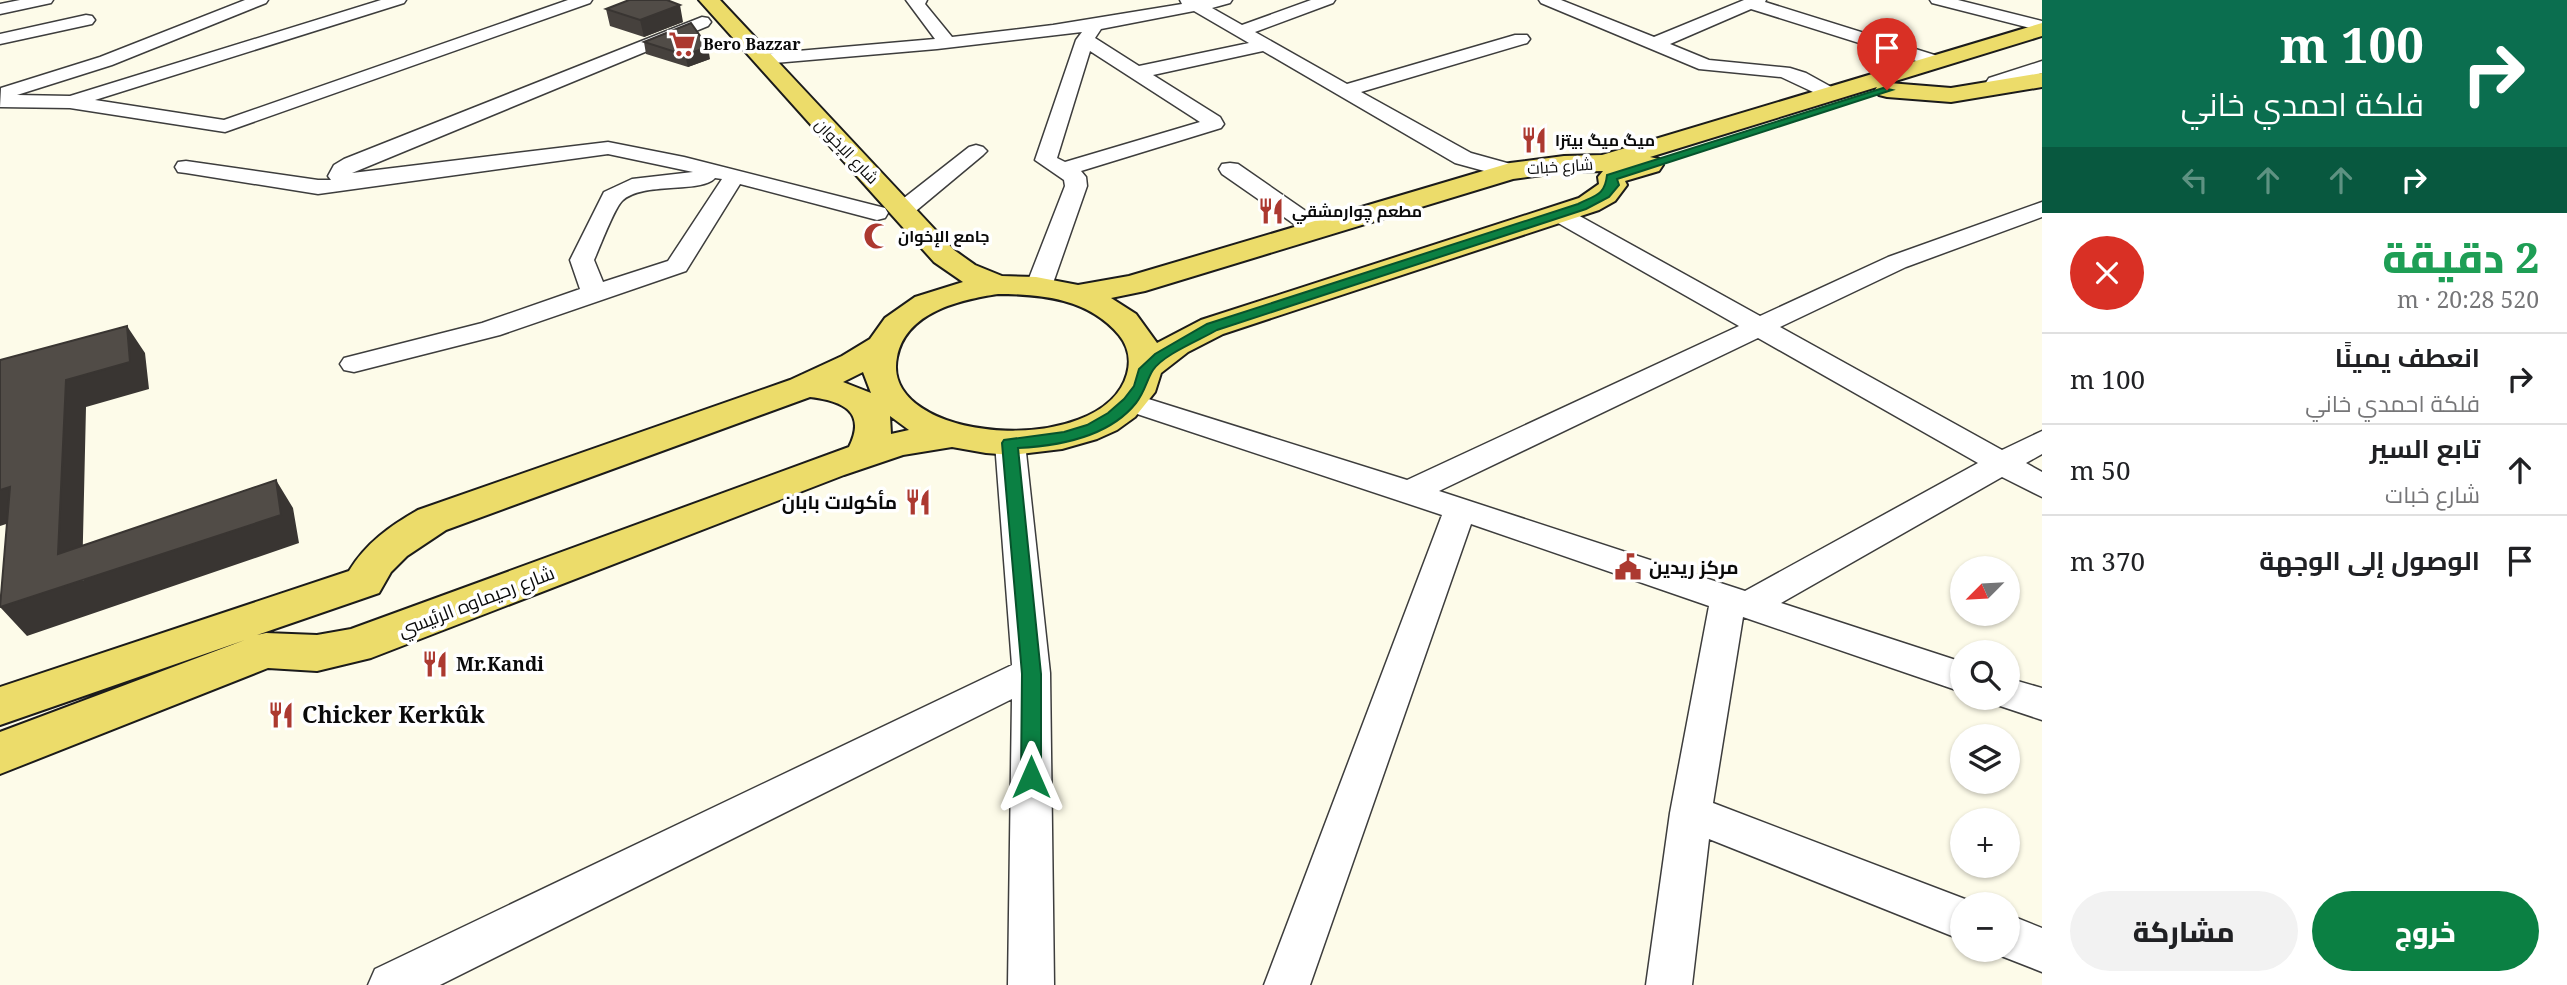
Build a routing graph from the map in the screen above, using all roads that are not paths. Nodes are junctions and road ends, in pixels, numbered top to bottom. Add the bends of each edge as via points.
1 (260, 0) edge
2 (398, 0) edge
3 (584, 0) edge
4 (684, 0) edge
5 (919, 0) edge
6 (1224, 0) edge
7 (1327, 0) edge
8 (1580, 0) edge
9 (37, 1) edge
10 (1757, 1) edge
11 (1949, 1) edge
12 (1192, 3) edge
13 (1554, 3) edge
14 (1788, 6) edge
15 (0, 9) edge
16 (706, 11) edge
17 (1993, 14) junction
18 (86, 20) dead end
19 (2042, 28) edge
20 (1241, 31) junction
21 (1090, 32) junction
22 (0, 39) edge
23 (1521, 39) dead end
24 (2042, 40) edge
25 (947, 42) junction
26 (1654, 44) junction
27 (1266, 45) junction
28 (1997, 48) junction
29 (763, 60) junction
30 (106, 61) junction
31 (2042, 66) edge
32 (1931, 69) junction
33 (1134, 73) junction
34 (152, 76) junction
35 (2042, 80) edge
36 (1998, 88) junction
37 (1346, 90) junction
38 (1887, 90) junction
39 (1828, 93) junction
40 (1957, 94) junction
41 (0, 95) edge
42 (0, 101) edge
43 (70, 102) junction
44 (976, 151) dead end
45 (186, 167) dead end
46 (1066, 169) junction
47 (1230, 169) dead end
48 (1607, 170) junction
49 (1510, 171) junction
50 (729, 176) junction
51 (359, 180) junction
52 (2042, 209) edge
53 (903, 210) junction
54 (877, 213) junction
55 (1559, 214) junction
56 (1315, 228) junction
57 (934, 278) junction
58 (1146, 280) junction
59 (998, 285) junction
60 (1039, 286) junction
61 (594, 293) junction
62 (1075, 295) junction
63 (1757, 326) junction
64 (1199, 333) junction
65 (883, 345) junction
66 (354, 364) dead end
67 (1146, 369) junction
68 (806, 386) junction
69 (1129, 402) junction
70 (952, 435) junction
71 (2042, 441) edge
72 (1010, 443) junction
73 (864, 455) junction
74 (2001, 463) junction
75 (2042, 486) edge
76 (1409, 492) junction
77 (1460, 509) junction
78 (1738, 602) junction
79 (1950, 673) edge
80 (1031, 674) junction
81 (2020, 697) edge
82 (2042, 704) edge
83 (0, 706) edge
84 (0, 753) edge
85 (1691, 813) junction
86 (1950, 914) edge
87 (2020, 941) edge
88 (2042, 950) edge
89 (391, 985) edge
90 (1031, 985) edge
91 (1287, 985) edge
92 (1669, 985) edge

1 - 30 street
2 - 34 street
3 - 43 street via 225,126
4 - 16 main road
5 - 25 street via 914,1
6 - 12 street
7 - 20 street
8 - 13 street
9 - 15 street
10 - 14 street
10 - 26 street
11 - 17 street
12 - 20 street
12 - 21 street
13 - 26 street
14 - 32 street
16 - 29 main road, شارع الإخوان
16 - 51 street via 352,163 339,174 341,179
16 - 54 main road
17 - 19 street
17 - 28 main road via 1965,32
18 - 22 street
19 - 28 main road, شارع خبات
20 - 27 street
21 - 25 street
21 - 33 street
21 - 46 street via 1046,160
23 - 37 street
24 - 28 main road, شارع خبات
25 - 29 street
26 - 39 street via 1713,66 1791,74
27 - 33 street
27 - 37 street
28 - 32 main road, شارع خبات
29 - 53 main road, شارع الإخوان
30 - 34 street
30 - 41 street
31 - 36 street via 1996,82
32 - 38 main road, شارع خبات
32 - 39 main road, شارع خبات
32 - 40 main road
33 - 46 street via 1214,124
34 - 43 street
35 - 36 main road
36 - 40 main road
37 - 49 street via 1463,158
38 - 40 main road
38 - 48 main road, شارع خبات
39 - 48 main road, شارع خبات
42 - 43 street
44 - 53 street
45 - 51 street via 318,187
46 - 60 street via 1075,177 1076,186
47 - 56 street
48 - 49 main road, شارع خبات via 1545,166
48 - 55 main road, شارع خبات via 1613,185 1605,195
49 - 56 main road, شارع خبات
50 - 51 street via 608,148
50 - 54 street
50 - 61 street via 677,266
50 - 61 street via 653,182 612,197 582,260
52 - 63 street via 1898,262
53 - 57 main road, شارع الإخوان
54 - 57 main road
55 - 63 street
55 - 64 main road, شارع خبات
56 - 58 main road, شارع خبات
57 - 59 main road, شارع الإخوان
57 - 59 main road via 964,290
57 - 65 main road
58 - 62 main road, شارع خبات
58 - 64 main road via 1136,291 1133,305 1147,320 1168,329
59 - 60 main road
60 - 62 main road
61 - 66 street via 491,329
62 - 67 main road via 1104,306 1131,328 1145,354
63 - 74 street
63 - 76 street
64 - 67 main road, شارع خبات
65 - 68 main road
65 - 70 main road via 878,365 884,386 898,405 921,422
67 - 69 main road
68 - 73 main road via 831,387 868,406 876,421 874,438
68 - 83 main road via 432,520 377,559 364,582
69 - 72 main road via 1092,428 1067,437
69 - 76 street
70 - 72 main road
70 - 73 main road, شارع رحيماوه الرئيسي
71 - 74 street
72 - 80 street
73 - 84 main road, شارع رحيماوه الرئيسي via 355,646 299,654 266,650
74 - 75 street
74 - 78 street
76 - 77 street
77 - 78 street
77 - 91 street
78 - 79 street
78 - 85 street
80 - 89 street
80 - 90 street
81 - 82 street
85 - 86 street
85 - 92 street
87 - 88 street

